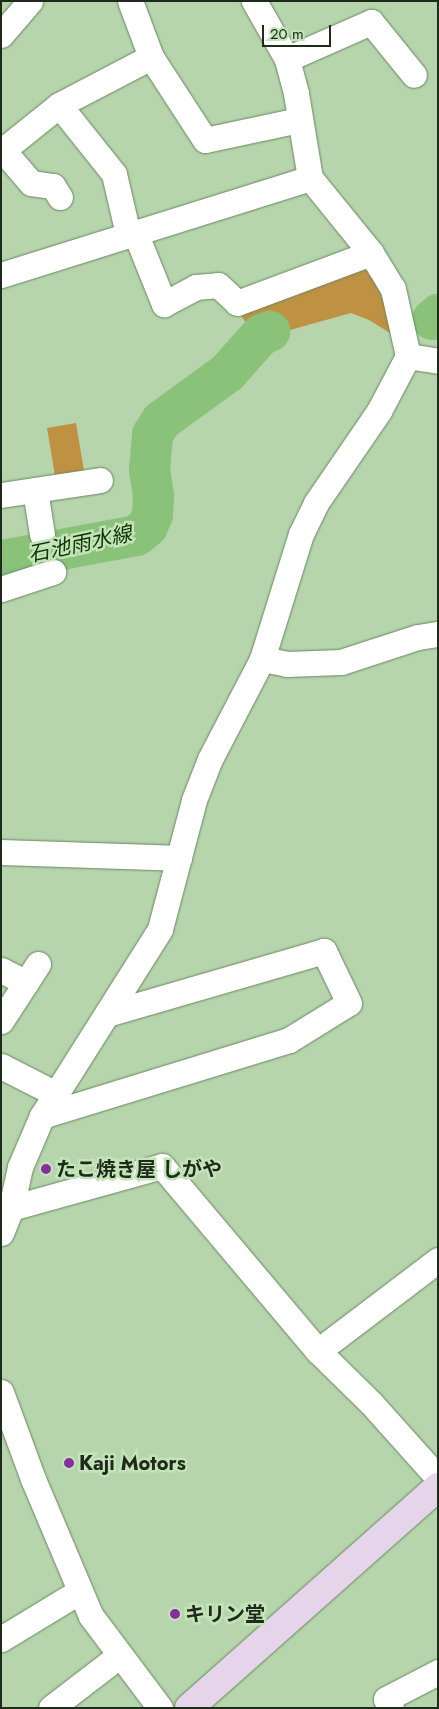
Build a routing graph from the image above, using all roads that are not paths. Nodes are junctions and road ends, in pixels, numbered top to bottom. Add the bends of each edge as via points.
1 (30, 1) edge
2 (130, 1) edge
3 (254, 1) edge
4 (1, 35) edge
5 (151, 57) junction
6 (286, 59) junction
7 (414, 75) dead end
8 (59, 105) junction
9 (299, 120) junction
10 (2, 149) edge
11 (310, 178) junction
12 (60, 197) dead end
13 (132, 233) junction
14 (371, 254) junction
15 (1, 275) edge
16 (408, 356) junction
17 (438, 361) edge
18 (100, 480) dead end
19 (35, 490) junction
20 (1, 495) edge
21 (42, 534) dead end
22 (53, 572) dead end
23 (1, 589) edge
24 (438, 634) edge
25 (262, 659) junction
26 (1, 852) edge
27 (179, 858) junction
28 (1, 970) edge
29 (107, 1014) junction
30 (1, 1021) edge
31 (1, 1066) edge
32 (56, 1094) junction
33 (42, 1116) junction
34 (11, 1163) edge
35 (11, 1208) junction
36 (1, 1233) edge
37 (438, 1260) edge
38 (318, 1352) junction
39 (1, 1392) edge
40 (438, 1478) edge
41 (438, 1487) edge
42 (80, 1591) junction
43 (1, 1639) edge
44 (120, 1655) junction
45 (438, 1672) edge
46 (201, 1704) edge
47 (51, 1708) edge
48 (160, 1708) edge
49 (391, 1708) edge

1 - 4 street
2 - 5 street
3 - 6 street
5 - 8 street
5 - 9 street via 205,140
6 - 7 street via 371,22
6 - 9 street via 296,93
8 - 10 street
8 - 13 street via 114,174
9 - 11 street
10 - 12 street via 32,183 53,186
11 - 13 street
11 - 14 street
13 - 14 street via 164,304 196,288 218,285 237,303
13 - 15 street
14 - 16 street via 393,289
16 - 17 street
16 - 25 street via 379,411 316,503 301,534
18 - 19 street
19 - 20 street
19 - 21 street
22 - 23 street
24 - 25 street via 418,637 341,662 287,664
25 - 27 street via 210,759 194,800
26 - 27 street
27 - 29 street via 160,929
28 - 30 street via 32,974
29 - 32 street
29 - 33 street via 324,951 349,1003 289,1040
31 - 32 street
32 - 33 street
33 - 34 street
34 - 35 street
35 - 36 street
35 - 38 street via 162,1166
37 - 38 street
38 - 40 street via 371,1403
39 - 42 street
41 - 46 street
42 - 43 street
42 - 44 street via 90,1616
44 - 47 street
44 - 48 street
45 - 49 street via 386,1699

